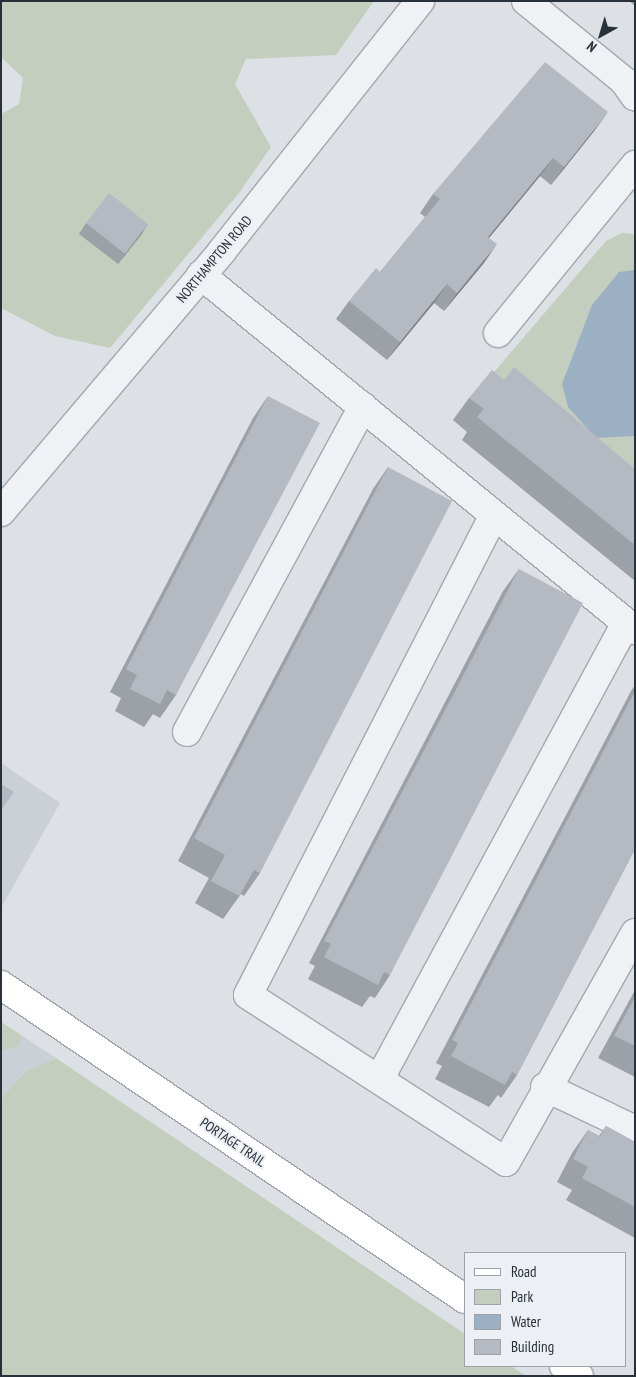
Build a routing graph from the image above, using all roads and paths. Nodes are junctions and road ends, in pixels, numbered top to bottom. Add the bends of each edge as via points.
1 (420, 1) edge
2 (526, 1) edge
3 (635, 97) edge
4 (635, 165) edge
5 (202, 275) junction
6 (498, 333) dead end
7 (363, 408) junction
8 (1, 512) edge
9 (494, 515) junction
10 (630, 627) edge
11 (187, 732) dead end
12 (634, 939) edge
13 (1, 985) edge
14 (380, 1078) junction
15 (546, 1087) junction
16 (635, 1130) edge
17 (464, 1298) edge
18 (566, 1367) edge
19 (579, 1376) edge

1 - 5 street, NORTHAMPTON ROAD
2 - 3 street via 624,81
4 - 6 street
5 - 7 street
5 - 8 street, NORTHAMPTON ROAD
7 - 9 street
7 - 11 street
9 - 10 street
9 - 14 street via 248,995
10 - 14 street
12 - 15 street
13 - 17 main road, PORTAGE TRAIL
14 - 15 street via 506,1162
15 - 16 street
18 - 19 main road

